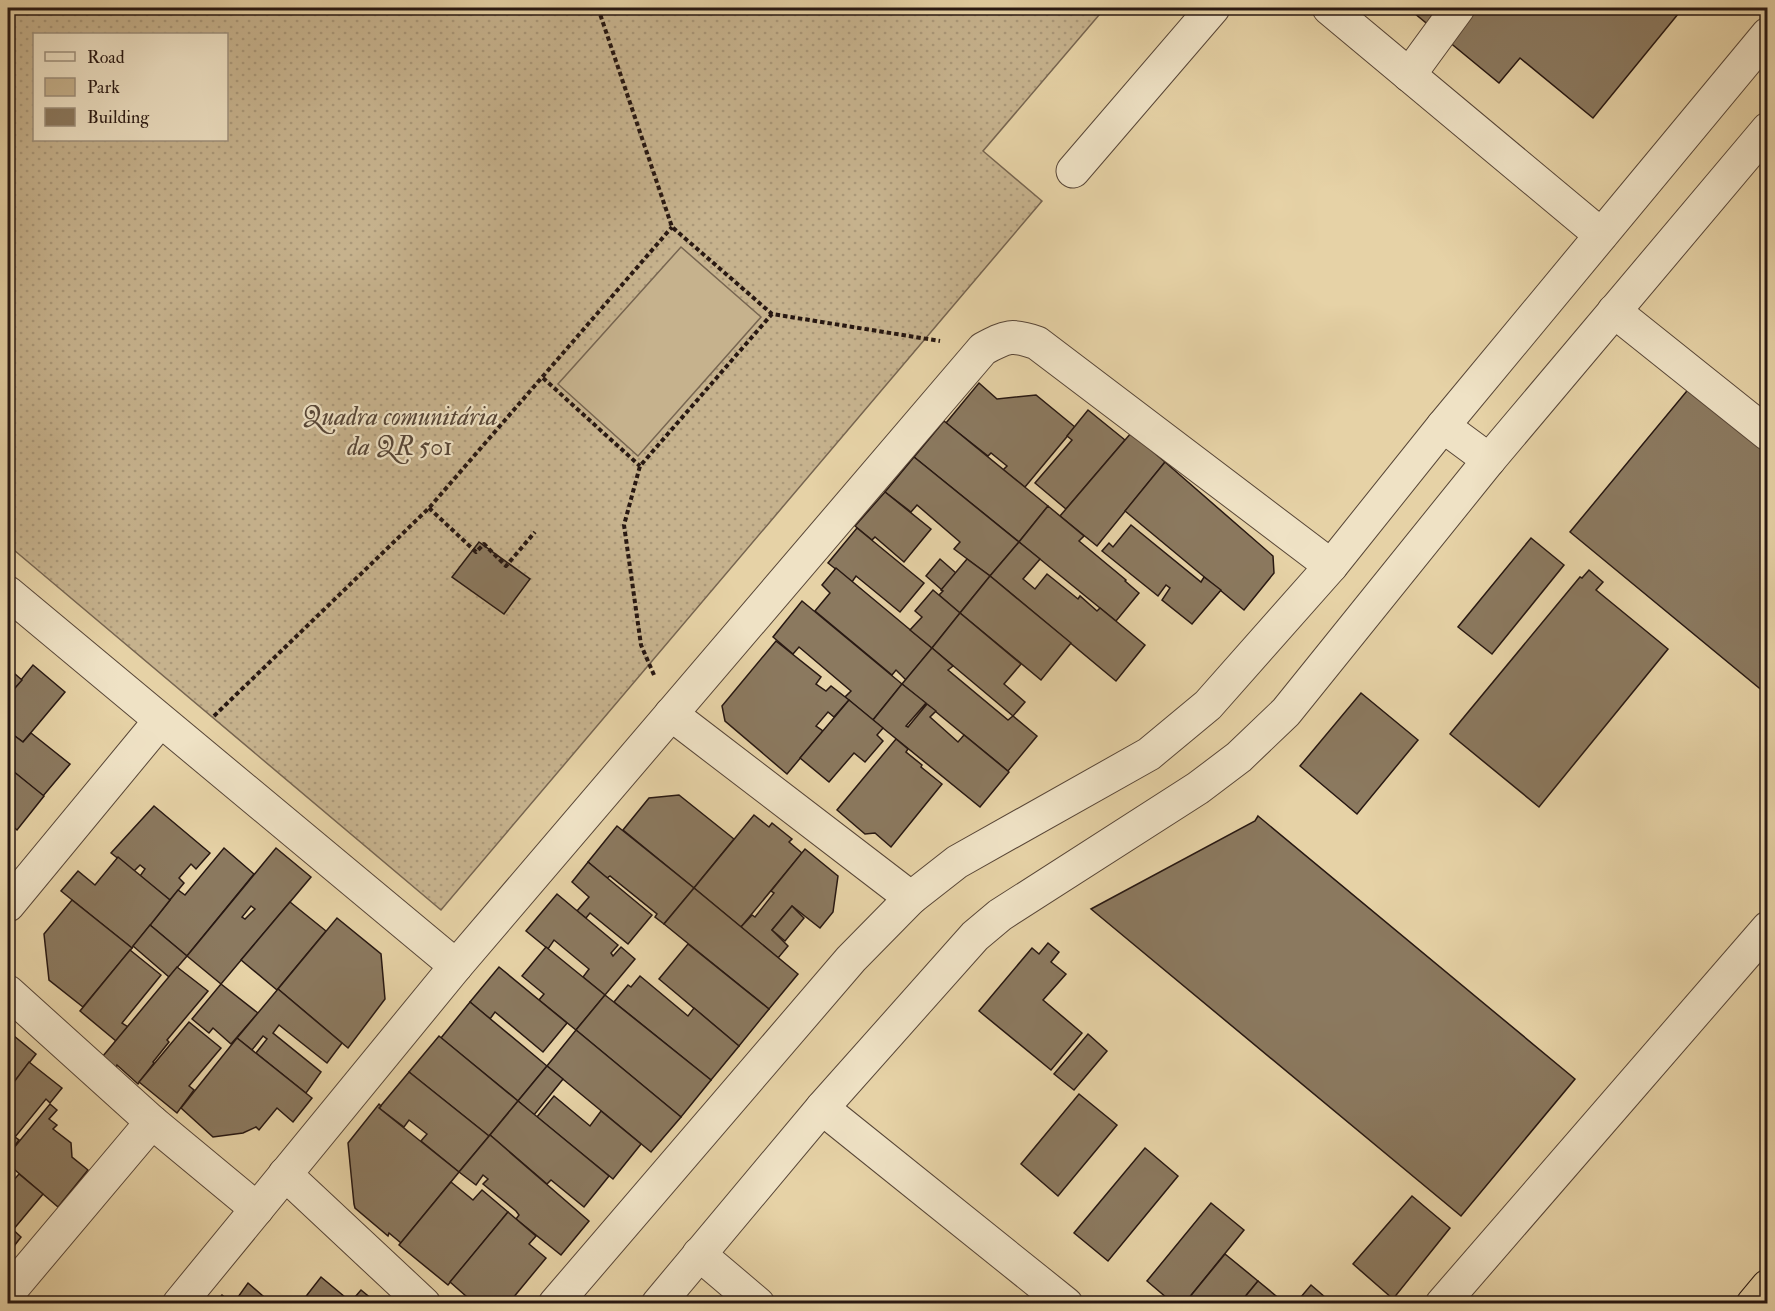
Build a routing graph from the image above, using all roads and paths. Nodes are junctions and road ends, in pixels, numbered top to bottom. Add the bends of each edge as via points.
1 (598, 8) edge
2 (1213, 8) edge
3 (1329, 8) edge
4 (1458, 8) edge
5 (1767, 34) edge
6 (1409, 75) junction
7 (1767, 129) edge
8 (1073, 171) dead end
9 (672, 227) junction
10 (1601, 236) junction
11 (1614, 311) junction
12 (772, 314) junction
13 (983, 349) junction
14 (543, 378) junction
15 (1443, 426) junction
16 (1767, 434) edge
17 (1489, 460) junction
18 (640, 466) junction
19 (429, 508) junction
20 (535, 532) dead end
21 (1331, 566) junction
22 (8, 593) edge
23 (671, 714) junction
24 (160, 721) junction
25 (188, 742) junction
26 (910, 898) junction
27 (8, 905) edge
28 (1767, 928) edge
29 (456, 966) junction
30 (8, 992) edge
31 (822, 1108) junction
32 (152, 1122) junction
33 (285, 1174) junction
34 (257, 1209) junction
35 (699, 1254) junction
36 (1767, 1286) edge
37 (8, 1293) edge
38 (178, 1304) edge
39 (424, 1304) edge
40 (555, 1304) edge
41 (658, 1304) edge
42 (758, 1304) edge
43 (1066, 1304) edge
44 (1442, 1304) edge
45 (1753, 1304) edge

1 - 9 path
2 - 8 street
3 - 6 street
4 - 6 street
5 - 10 street
6 - 10 street
7 - 11 street
9 - 12 path
9 - 14 path
10 - 15 street
11 - 16 street
11 - 17 street
12 - 13 path
12 - 18 path
13 - 21 street via 1018,336 1037,343
13 - 23 street
14 - 18 path
14 - 19 path
15 - 17 street
15 - 21 street
17 - 31 street via 1286,712 1239,757 1198,788 1000,915 975,936
18 - 23 path via 624,525 641,645
19 - 20 path via 476,552 484,544 507,566
19 - 25 path
21 - 26 street via 1208,705 1149,754 957,862
22 - 24 street
23 - 26 street
23 - 29 street
24 - 25 street
24 - 27 street
25 - 29 street
26 - 40 street via 851,959
28 - 44 street
29 - 33 street
30 - 32 street
31 - 35 street
31 - 43 street
32 - 34 street
32 - 37 street
33 - 34 street
33 - 39 street
34 - 38 street
35 - 41 street
35 - 42 street
36 - 45 highway

